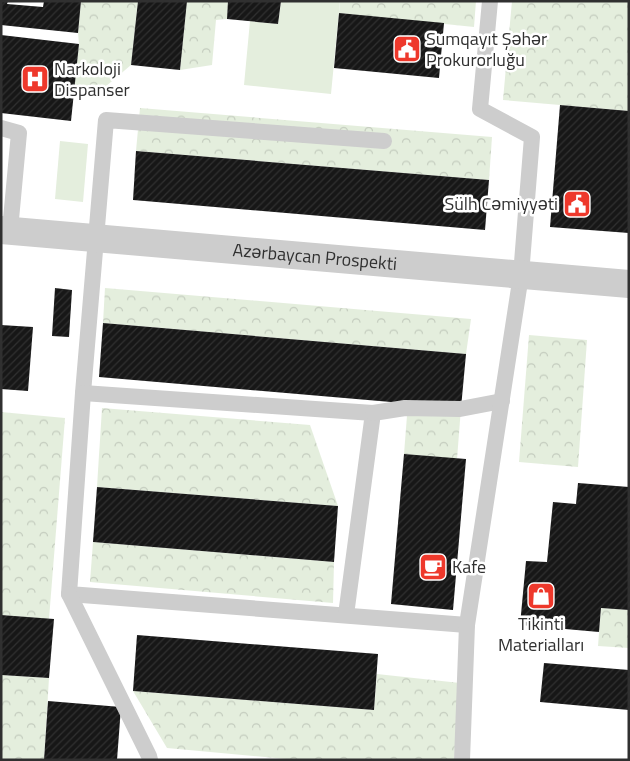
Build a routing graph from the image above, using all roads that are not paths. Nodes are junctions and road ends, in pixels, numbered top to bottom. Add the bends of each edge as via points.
1 (490, 1) edge
2 (1, 128) edge
3 (384, 141) dead end
4 (6, 230) edge
5 (96, 238) junction
6 (521, 275) junction
7 (629, 284) edge
8 (84, 393) junction
9 (502, 400) junction
10 (373, 413) junction
11 (69, 594) junction
12 (346, 615) junction
13 (467, 625) junction
14 (150, 760) edge
15 (462, 760) edge

1 - 6 lane via 480,109 532,137
2 - 4 lane via 19,133
3 - 5 lane via 106,120
4 - 5 street, Azərbaycan Prospekti
5 - 6 street, Azərbaycan Prospekti
5 - 8 lane
6 - 7 street, Azərbaycan Prospekti
6 - 9 lane
8 - 10 lane
8 - 11 lane
9 - 10 lane via 460,409 405,408
9 - 13 lane
10 - 12 lane
11 - 12 lane
11 - 14 lane
12 - 13 lane
13 - 15 lane

